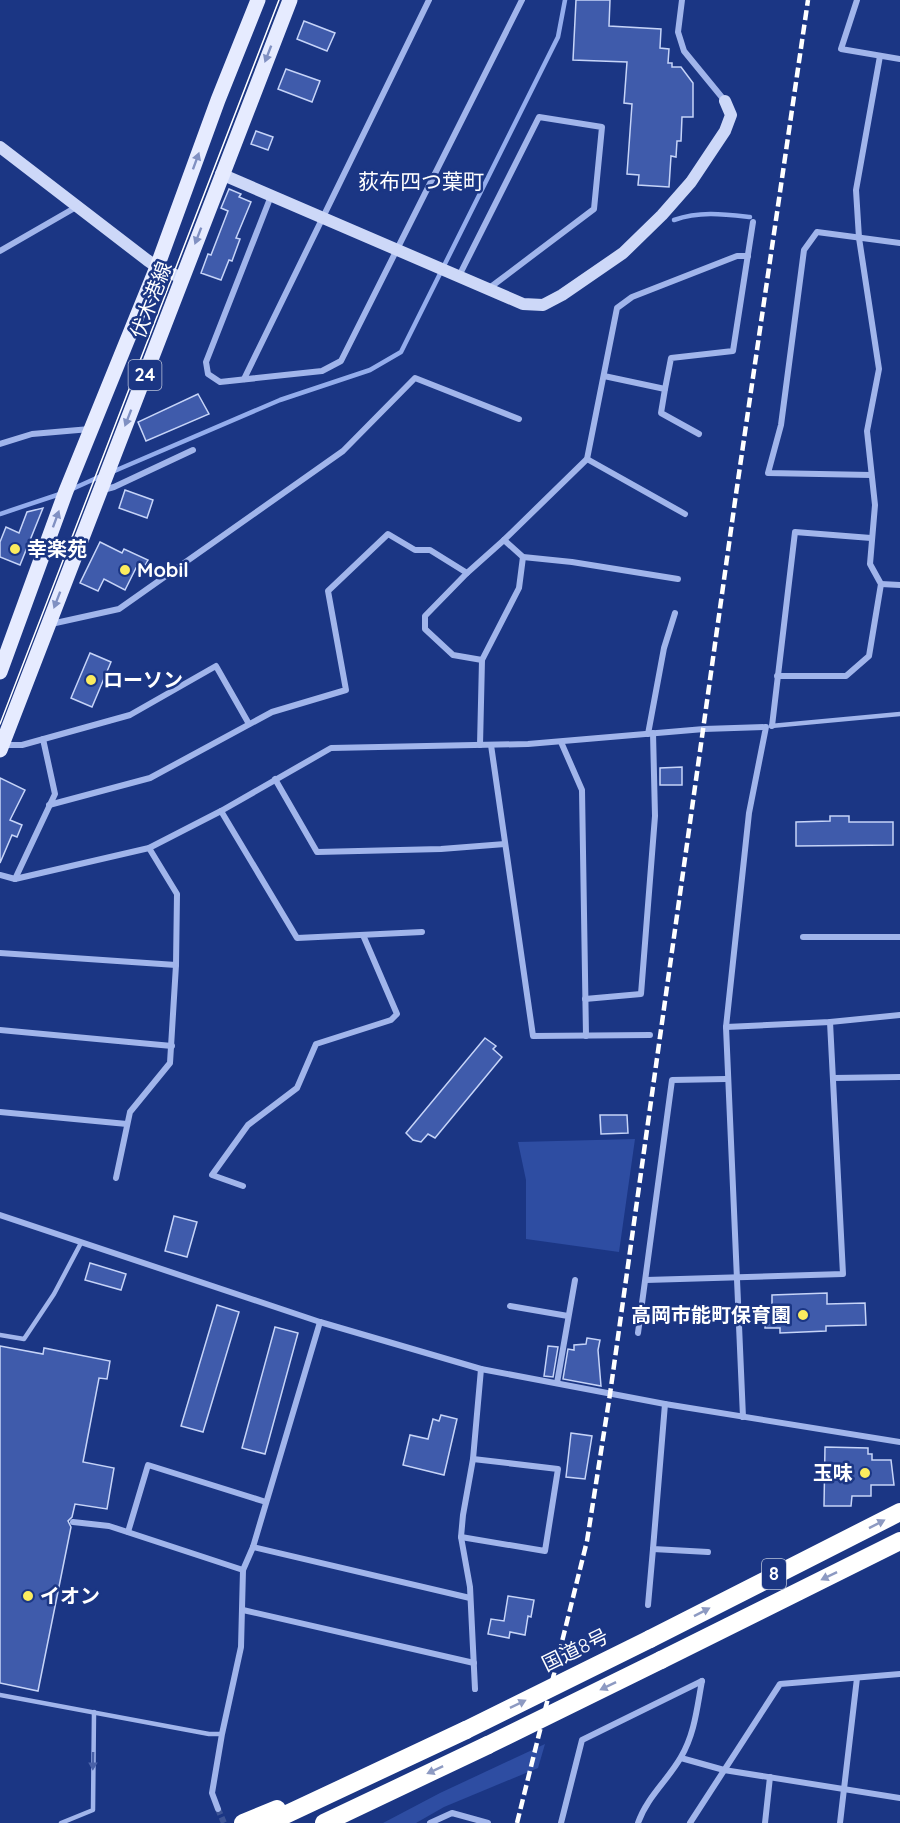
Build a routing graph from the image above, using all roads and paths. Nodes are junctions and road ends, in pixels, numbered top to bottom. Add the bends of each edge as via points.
1 (258, 0) edge
2 (290, 0) edge
3 (429, 0) edge
4 (522, 0) edge
5 (682, 0) edge
6 (857, 0) edge
7 (880, 56) junction
8 (900, 59) edge
9 (725, 100) joint
10 (0, 147) edge
11 (222, 174) junction
12 (272, 195) junction
13 (78, 206) junction
14 (322, 217) junction
15 (753, 222) dead end
16 (859, 238) junction
17 (900, 243) edge
18 (397, 250) junction
19 (0, 251) edge
20 (748, 256) junction
21 (157, 267) junction
22 (459, 277) junction
23 (182, 278) junction
24 (487, 290) junction
25 (604, 376) junction
26 (244, 379) junction
27 (665, 390) junction
28 (519, 419) dead end
29 (92, 429) junction
30 (699, 434) dead end
31 (0, 444) edge
32 (193, 450) dead end
33 (587, 459) junction
34 (871, 475) junction
35 (99, 491) junction
36 (685, 514) dead end
37 (871, 538) junction
38 (504, 540) junction
39 (523, 557) junction
40 (467, 573) junction
41 (678, 579) dead end
42 (881, 584) junction
43 (900, 585) edge
44 (675, 613) dead end
45 (48, 625) junction
46 (482, 660) junction
47 (0, 672) edge
48 (777, 676) junction
49 (900, 714) edge
50 (249, 724) junction
51 (769, 726) junction
52 (651, 734) junction
53 (43, 740) junction
54 (561, 742) junction
55 (480, 745) junction
56 (491, 745) junction
57 (1, 746) edge
58 (275, 779) junction
59 (49, 806) junction
60 (221, 811) junction
61 (505, 844) junction
62 (149, 848) junction
63 (0, 875) edge
64 (15, 879) junction
65 (422, 932) dead end
66 (363, 935) junction
67 (803, 937) dead end
68 (900, 937) edge
69 (0, 953) edge
70 (176, 965) junction
71 (585, 999) junction
72 (900, 1015) edge
73 (830, 1022) junction
74 (726, 1027) junction
75 (0, 1029) edge
76 (586, 1035) junction
77 (650, 1035) dead end
78 (172, 1046) junction
79 (900, 1077) edge
80 (833, 1078) junction
81 (726, 1079) junction
82 (0, 1112) edge
83 (127, 1124) junction
84 (116, 1178) dead end
85 (243, 1186) dead end
86 (0, 1215) edge
87 (81, 1243) junction
88 (735, 1277) junction
89 (575, 1280) dead end
90 (646, 1280) junction
91 (510, 1306) dead end
92 (568, 1316) junction
93 (320, 1323) junction
94 (638, 1333) dead end
95 (0, 1335) edge
96 (481, 1368) junction
97 (557, 1383) junction
98 (665, 1404) junction
99 (743, 1417) junction
100 (900, 1442) edge
101 (473, 1459) junction
102 (266, 1502) junction
103 (900, 1512) edge
104 (73, 1522) dead end
105 (128, 1532) junction
106 (461, 1537) junction
107 (900, 1541) edge
108 (253, 1547) junction
109 (653, 1550) junction
110 (708, 1552) dead end
111 (243, 1570) junction
112 (470, 1598) junction
113 (648, 1605) dead end
114 (243, 1610) junction
115 (474, 1663) junction
116 (900, 1674) edge
117 (858, 1678) junction
118 (475, 1689) dead end
119 (0, 1695) edge
120 (94, 1712) junction
121 (222, 1734) junction
122 (681, 1758) junction
123 (724, 1770) junction
124 (770, 1777) junction
125 (350, 1785) junction
126 (844, 1789) junction
127 (900, 1798) edge
128 (218, 1809) tunnel mouth
129 (61, 1823) edge
130 (243, 1823) edge
131 (268, 1823) edge
132 (324, 1823) edge
133 (430, 1823) edge
134 (488, 1823) edge
135 (561, 1823) edge
136 (638, 1823) edge
137 (690, 1823) edge
138 (765, 1823) edge
139 (840, 1823) edge

21 -> 1 main road, 伏木港線 / 24
2 -> 11 main road, 伏木港線 / 24
3 - 14 street
4 - 18 street
5 - 9 street via 678,32 684,51
6 - 7 street via 841,49
7 - 8 street
7 - 16 street via 856,190
9 - 24 street via 731,115 725,131 691,182 623,253 543,305 523,304
10 - 13 street
11 - 12 street
11 -> 23 main road, 伏木港線 / 24
12 - 14 street
12 - 26 street via 206,362 208,374 220,382
13 - 19 street
13 - 21 street
14 - 18 street
14 - 26 street
15 - 20 street
16 - 17 street
16 - 34 street via 879,369 867,431
16 - 34 street via 817,232 804,250 781,425 768,473
18 - 22 street
18 - 26 street via 341,361 322,371
20 - 25 street via 738,256 632,297 617,308
20 - 27 street via 733,351 671,358
21 - 23 street
21 - 29 main road, 伏木港線 / 24
22 - 24 street
22 - 24 street via 539,117 602,127 594,210
23 -> 35 main road, 伏木港線 / 24
25 - 27 street
25 - 33 street
27 - 30 street via 661,413
28 - 45 street via 415,378 343,451 119,609
29 - 31 street via 32,434
47 -> 29 main road, 伏木港線 / 24
32 - 35 street
33 - 36 street
33 - 38 street
34 - 37 street via 875,505
35 -> 45 main road, 伏木港線 / 24
37 - 42 street via 870,564
37 - 48 street via 795,532
38 - 39 street
38 - 40 street
39 - 41 street
39 - 46 street via 519,588
40 - 46 street via 425,616 425,629 453,655
40 - 50 street via 430,550 414,550 388,534 328,591 345,690 272,712
42 - 43 street
42 - 48 street via 869,657 846,676
44 - 52 street via 663,648
45 - 57 main road, 伏木港線 / 24
46 - 55 street
48 - 51 street
49 - 51 lane
50 - 53 street via 216,666 130,715
50 - 59 street via 150,778
51 - 52 street
51 - 74 street via 749,813
52 - 54 street
52 - 71 street via 655,816 641,994
53 - 57 street
53 - 59 street via 55,794
54 - 56 street
54 - 71 street via 582,790
55 - 56 street
55 - 58 street via 331,748
56 - 61 street
58 - 60 street
58 - 61 street via 316,852
59 - 64 street
60 - 62 street
60 - 66 street via 297,938
61 - 76 street via 533,1036
62 - 64 street
62 - 70 street via 177,894
63 - 64 street
65 - 66 street
66 - 85 street via 397,1014 391,1020 316,1044 297,1088 248,1125 212,1175
67 - 68 street
69 - 70 street
70 - 78 street
71 - 76 street
72 - 73 street
73 - 74 street
73 - 80 street
74 - 81 street
75 - 78 street
76 - 77 street
78 - 83 street via 170,1063 130,1112
79 - 80 street
80 - 88 street via 843,1274
81 - 88 street
81 - 90 street via 672,1080
82 - 83 street
83 - 84 street
86 - 87 street
87 - 93 street
87 - 95 lane via 24,1339
88 - 90 street
88 - 99 street
89 - 92 street
90 - 94 street
91 - 92 street
92 - 97 street
93 - 96 street
93 - 102 street
96 - 97 street
96 - 101 street
97 - 98 street
98 - 99 street
98 - 109 street
99 - 100 street
101 - 106 street
101 - 106 street via 558,1469 545,1551
102 - 105 street via 148,1466
102 - 108 street
125 -> 103 highway, 国道8号 / 8, bridge
104 - 105 street
105 - 111 street
106 - 112 street
107 -> 132 highway, 8, bridge
108 - 111 street
108 - 112 street
109 - 110 street
109 - 113 street
111 - 114 street
112 - 115 street
114 - 115 street
114 - 121 street via 241,1647
115 - 118 street
116 - 117 street
117 - 123 street via 780,1684
117 - 126 street
119 - 120 lane
120 - 121 lane
120 -> 129 lane via 93,1810
121 - 128 street via 212,1793
122 - 123 street
122 - 135 street via 693,1733 702,1681 582,1740
122 - 136 street via 643,1808
123 - 124 street
123 - 137 street
124 - 126 street
124 - 138 street
125 - 130 highway, 8
125 - 131 highway, 国道8号 / 8
126 - 127 street
126 - 139 street
133 - 134 street via 452,1814

